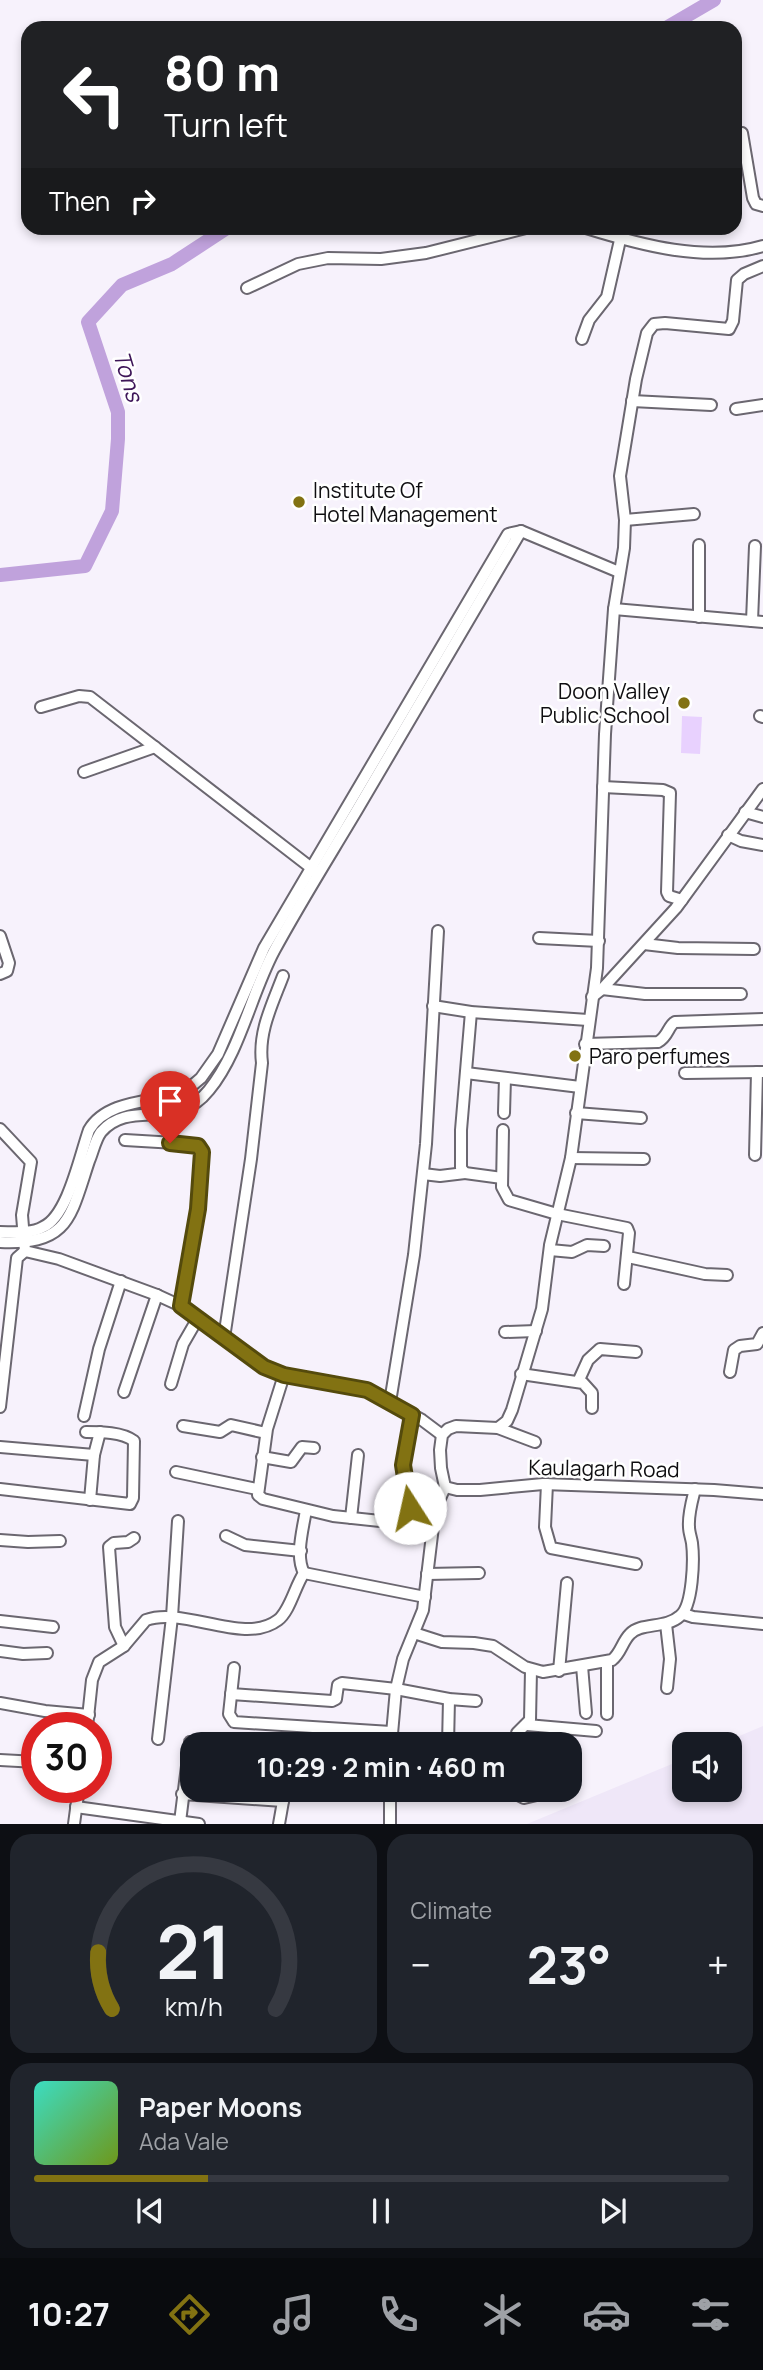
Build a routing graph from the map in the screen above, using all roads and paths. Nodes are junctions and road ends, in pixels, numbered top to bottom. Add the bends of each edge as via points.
1 (742, 134) dead end
2 (763, 206) edge
3 (498, 235) edge
4 (606, 235) edge
5 (620, 240) junction
6 (763, 246) edge
7 (760, 269) edge
8 (247, 288) dead end
9 (582, 339) dead end
10 (632, 401) junction
11 (711, 405) dead end
12 (763, 405) edge
13 (736, 409) dead end
14 (694, 514) dead end
15 (625, 520) junction
16 (521, 531) junction
17 (699, 545) dead end
18 (755, 546) dead end
19 (619, 572) junction
20 (614, 609) junction
21 (699, 617) junction
22 (758, 622) edge
23 (460, 625) junction
24 (41, 707) dead end
25 (155, 747) junction
26 (84, 772) dead end
27 (603, 787) junction
28 (763, 789) edge
29 (745, 812) junction
30 (763, 817) edge
31 (728, 835) junction
32 (763, 845) edge
33 (315, 871) junction
34 (682, 900) junction
35 (438, 931) dead end
36 (0, 936) edge
37 (539, 938) dead end
38 (599, 941) junction
39 (644, 944) junction
40 (754, 948) dead end
41 (0, 974) edge
42 (283, 976) dead end
43 (602, 989) junction
44 (741, 994) dead end
45 (592, 997) junction
46 (432, 1006) junction
47 (471, 1012) junction
48 (763, 1019) edge
49 (588, 1020) junction
50 (585, 1044) junction
51 (760, 1072) edge
52 (466, 1073) junction
53 (685, 1073) dead end
54 (505, 1078) junction
55 (580, 1087) junction
56 (504, 1113) dead end
57 (576, 1113) junction
58 (641, 1118) dead end
59 (0, 1129) edge
60 (503, 1130) dead end
61 (125, 1140) dead end
62 (755, 1155) dead end
63 (571, 1158) junction
64 (644, 1159) dead end
65 (465, 1173) junction
66 (423, 1174) junction
67 (502, 1178) junction
68 (557, 1214) junction
69 (0, 1232) edge
70 (0, 1242) edge
71 (23, 1242) junction
72 (604, 1246) dead end
73 (550, 1250) junction
74 (628, 1257) junction
75 (727, 1275) dead end
76 (121, 1281) junction
77 (624, 1284) dead end
78 (157, 1295) junction
79 (181, 1306) junction
80 (6, 1312) edge
81 (198, 1318) junction
82 (536, 1331) junction
83 (505, 1332) dead end
84 (763, 1333) edge
85 (225, 1338) junction
86 (636, 1352) dead end
87 (730, 1371) dead end
88 (521, 1374) junction
89 (284, 1375) junction
90 (578, 1382) junction
91 (171, 1384) dead end
92 (124, 1392) dead end
93 (390, 1402) junction
94 (0, 1407) edge
95 (592, 1408) dead end
96 (412, 1415) junction
97 (84, 1416) dead end
98 (183, 1426) dead end
99 (498, 1428) junction
100 (86, 1432) dead end
101 (100, 1432) junction
102 (266, 1433) junction
103 (442, 1435) junction
104 (534, 1442) dead end
105 (0, 1447) edge
106 (314, 1448) dead end
107 (94, 1455) junction
108 (358, 1455) dead end
109 (262, 1457) junction
110 (176, 1472) dead end
111 (547, 1484) junction
112 (446, 1487) junction
113 (0, 1489) edge
114 (257, 1489) junction
115 (695, 1489) junction
116 (763, 1494) edge
117 (90, 1500) junction
118 (410, 1508) junction
119 (306, 1510) junction
120 (435, 1510) junction
121 (351, 1518) junction
122 (178, 1521) dead end
123 (226, 1536) dead end
124 (134, 1538) dead end
125 (0, 1540) edge
126 (60, 1541) dead end
127 (301, 1551) junction
128 (636, 1564) dead end
129 (304, 1573) junction
130 (479, 1573) dead end
131 (427, 1574) junction
132 (567, 1583) dead end
133 (425, 1597) junction
134 (684, 1614) junction
135 (172, 1617) junction
136 (0, 1621) edge
137 (666, 1624) junction
138 (763, 1624) edge
139 (53, 1627) dead end
140 (414, 1633) junction
141 (124, 1646) junction
142 (0, 1651) edge
143 (47, 1653) dead end
144 (607, 1663) junction
145 (582, 1666) junction
146 (234, 1668) dead end
147 (531, 1670) junction
148 (559, 1671) junction
149 (667, 1688) dead end
150 (396, 1689) junction
151 (231, 1694) junction
152 (449, 1699) junction
153 (476, 1701) dead end
154 (0, 1703) edge
155 (56, 1712) edge
156 (89, 1712) edge
157 (586, 1713) dead end
158 (607, 1714) dead end
159 (527, 1725) junction
160 (596, 1731) dead end
161 (391, 1732) joint
162 (448, 1732) edge
163 (519, 1732) edge
164 (158, 1739) dead end
165 (0, 1760) edge
166 (21, 1761) edge
167 (181, 1802) edge
168 (283, 1802) edge
169 (390, 1802) edge
170 (77, 1803) edge
171 (76, 1807) junction
172 (180, 1822) edge
173 (74, 1824) edge
174 (199, 1824) edge
175 (279, 1824) edge
176 (390, 1824) edge

1 - 2 street via 753,198
3 - 8 street via 426,253 298,264
4 - 5 street
5 - 6 street via 697,251
5 - 9 street via 607,297 589,320
7 - 10 street via 737,280 729,329 660,322 650,328
10 - 11 street
10 - 15 street via 620,476
12 - 13 street
14 - 15 street
15 - 19 street
16 - 19 street
16 - 23 street
16 - 23 street via 508,534
17 - 21 street
18 - 22 street
19 - 20 street
20 - 21 street
20 - 27 street
21 - 22 street
23 - 33 street
24 - 25 street via 90,697
25 - 26 street
25 - 33 street
27 - 34 street via 670,793 667,892
27 - 38 street
28 - 29 street
29 - 30 street
29 - 31 street
31 - 32 street
31 - 34 street
33 - 71 street via 264,948 218,1054 201,1077 178,1094 114,1109 94,1121 63,1205 54,1219
33 - 71 street via 212,1087 185,1111 126,1116 110,1123 98,1135 62,1226 47,1238
34 - 39 street
35 - 46 street
36 - 41 street via 9,966
37 - 38 street
38 - 45 street
39 - 40 street
39 - 43 street
42 - 85 street via 261,1041 252,1147
43 - 44 street
43 - 45 street
45 - 49 street
46 - 47 street
46 - 66 street
47 - 49 street
47 - 52 street
48 - 50 street via 676,1022 658,1042
49 - 50 street
50 - 55 street
51 - 53 street
51 - 62 street
52 - 54 street
52 - 65 street via 459,1151
54 - 55 street
54 - 56 street
55 - 57 street
57 - 58 street
57 - 63 street
59 - 71 street via 31,1162 23,1201
60 - 67 street
61 - 79 street via 201,1147 198,1209
63 - 64 street
63 - 68 street
65 - 66 street
65 - 67 street
66 - 93 street
67 - 68 street via 509,1200
68 - 73 street
68 - 74 street via 626,1228
69 - 71 street
70 - 71 street
71 - 76 street
71 - 80 street
72 - 73 street via 587,1245 572,1252
73 - 82 street
74 - 75 street
74 - 77 street
76 - 78 street
76 - 97 street
78 - 79 street
78 - 92 street
79 - 81 street
80 - 94 street
81 - 85 street
81 - 91 street via 183,1344
82 - 83 street
82 - 88 street
84 - 87 street via 757,1344 734,1349
85 - 89 street via 264,1367
86 - 90 street via 600,1349 588,1360
88 - 90 street
88 - 99 street via 507,1421
89 - 93 street via 356,1387
89 - 102 street
90 - 95 street via 591,1390
93 - 96 street
96 - 103 street
96 - 118 street via 403,1465
98 - 102 street via 220,1432 231,1425
99 - 103 street via 456,1426
99 - 104 street
100 - 101 street
101 - 107 street
101 - 117 street via 134,1441 133,1498 127,1505
102 - 109 street
103 - 112 street via 441,1468
105 - 107 street
106 - 109 street via 302,1447 291,1462
107 - 117 street
108 - 121 street
109 - 114 street
110 - 114 street
111 - 112 street, Kaulagarh Road via 480,1490
111 - 115 street, Kaulagarh Road
111 - 128 street via 545,1527 551,1548
112 - 120 street
113 - 117 street
114 - 119 street via 263,1499
115 - 116 street, Kaulagarh Road
115 - 134 street via 689,1527 692,1568
118 - 120 street
118 - 121 street via 380,1521
119 - 121 street
119 - 127 street
120 - 131 street
122 - 135 street
123 - 127 street via 245,1545
124 - 141 street via 110,1547 115,1627
125 - 126 street
127 - 129 street
129 - 133 street
129 - 135 street via 284,1615 268,1626 239,1628
130 - 131 street
131 - 133 street
132 - 148 street
133 - 140 street
134 - 137 street
134 - 138 street
135 - 141 street via 146,1620
135 - 164 street
136 - 139 street
137 - 144 street via 632,1631 616,1658
137 - 149 street
140 - 147 street via 442,1642 493,1646
140 - 150 street
141 - 156 street via 104,1658 94,1671
142 - 143 street
144 - 145 street
144 - 158 street
145 - 148 street
145 - 157 street
146 - 151 street
147 - 148 street
147 - 159 street
150 - 151 street via 339,1684 332,1701
150 - 152 street
150 - 161 street
151 - 161 street via 229,1714 237,1723
152 - 153 street
152 - 162 street
154 - 155 street
159 - 160 street
159 - 163 street
165 - 166 street
167 - 172 street
168 - 175 street
169 - 176 street
170 - 171 street
171 - 172 street
171 - 173 street
172 - 174 street

